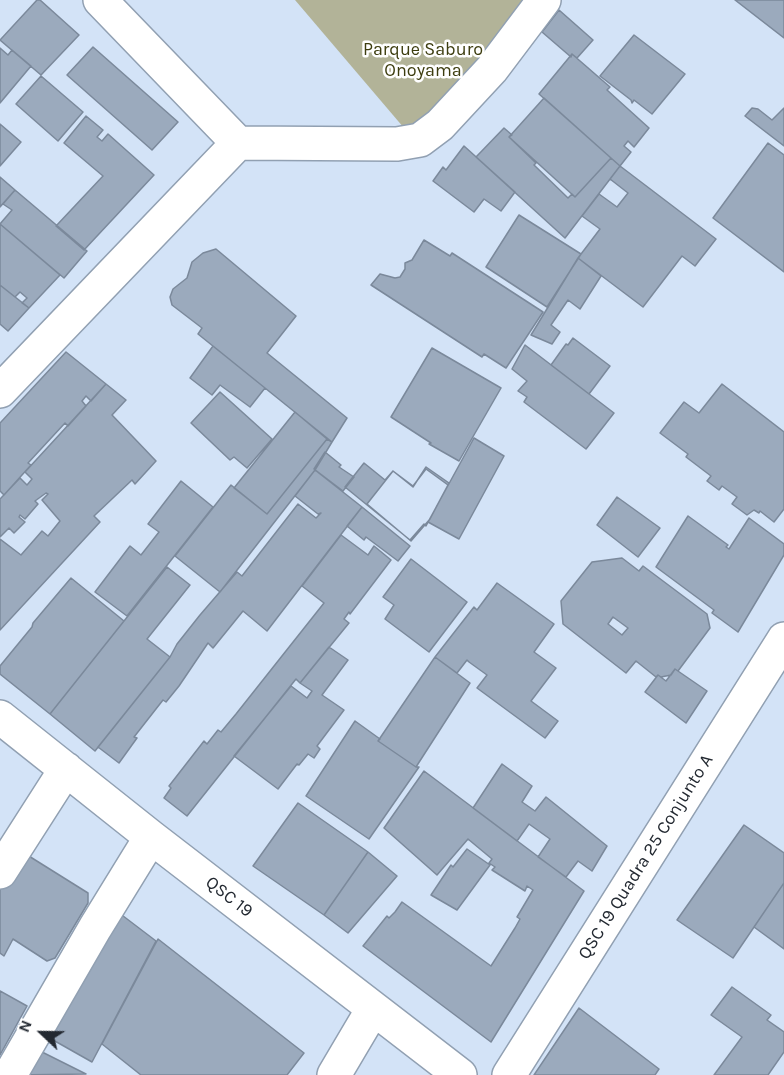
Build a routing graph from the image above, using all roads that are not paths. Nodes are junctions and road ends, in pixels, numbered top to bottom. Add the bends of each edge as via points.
1 (100, 0) edge
2 (544, 0) edge
3 (238, 143) junction
4 (0, 391) edge
5 (784, 639) edge
6 (0, 717) edge
7 (66, 769) junction
8 (151, 837) junction
9 (0, 872) edge
10 (373, 1009) junction
11 (10, 1075) edge
12 (334, 1075) edge
13 (460, 1075) edge
14 (509, 1075) edge

1 - 3 street
2 - 3 street via 492,69 440,125 420,140 397,144
3 - 4 street
5 - 14 street, QSC 19 Quadra 25 Conjunto A
6 - 7 street, QSC 19
7 - 8 street, QSC 19
7 - 9 street
8 - 10 street, QSC 19
8 - 11 street
10 - 12 street
10 - 13 street, QSC 19

